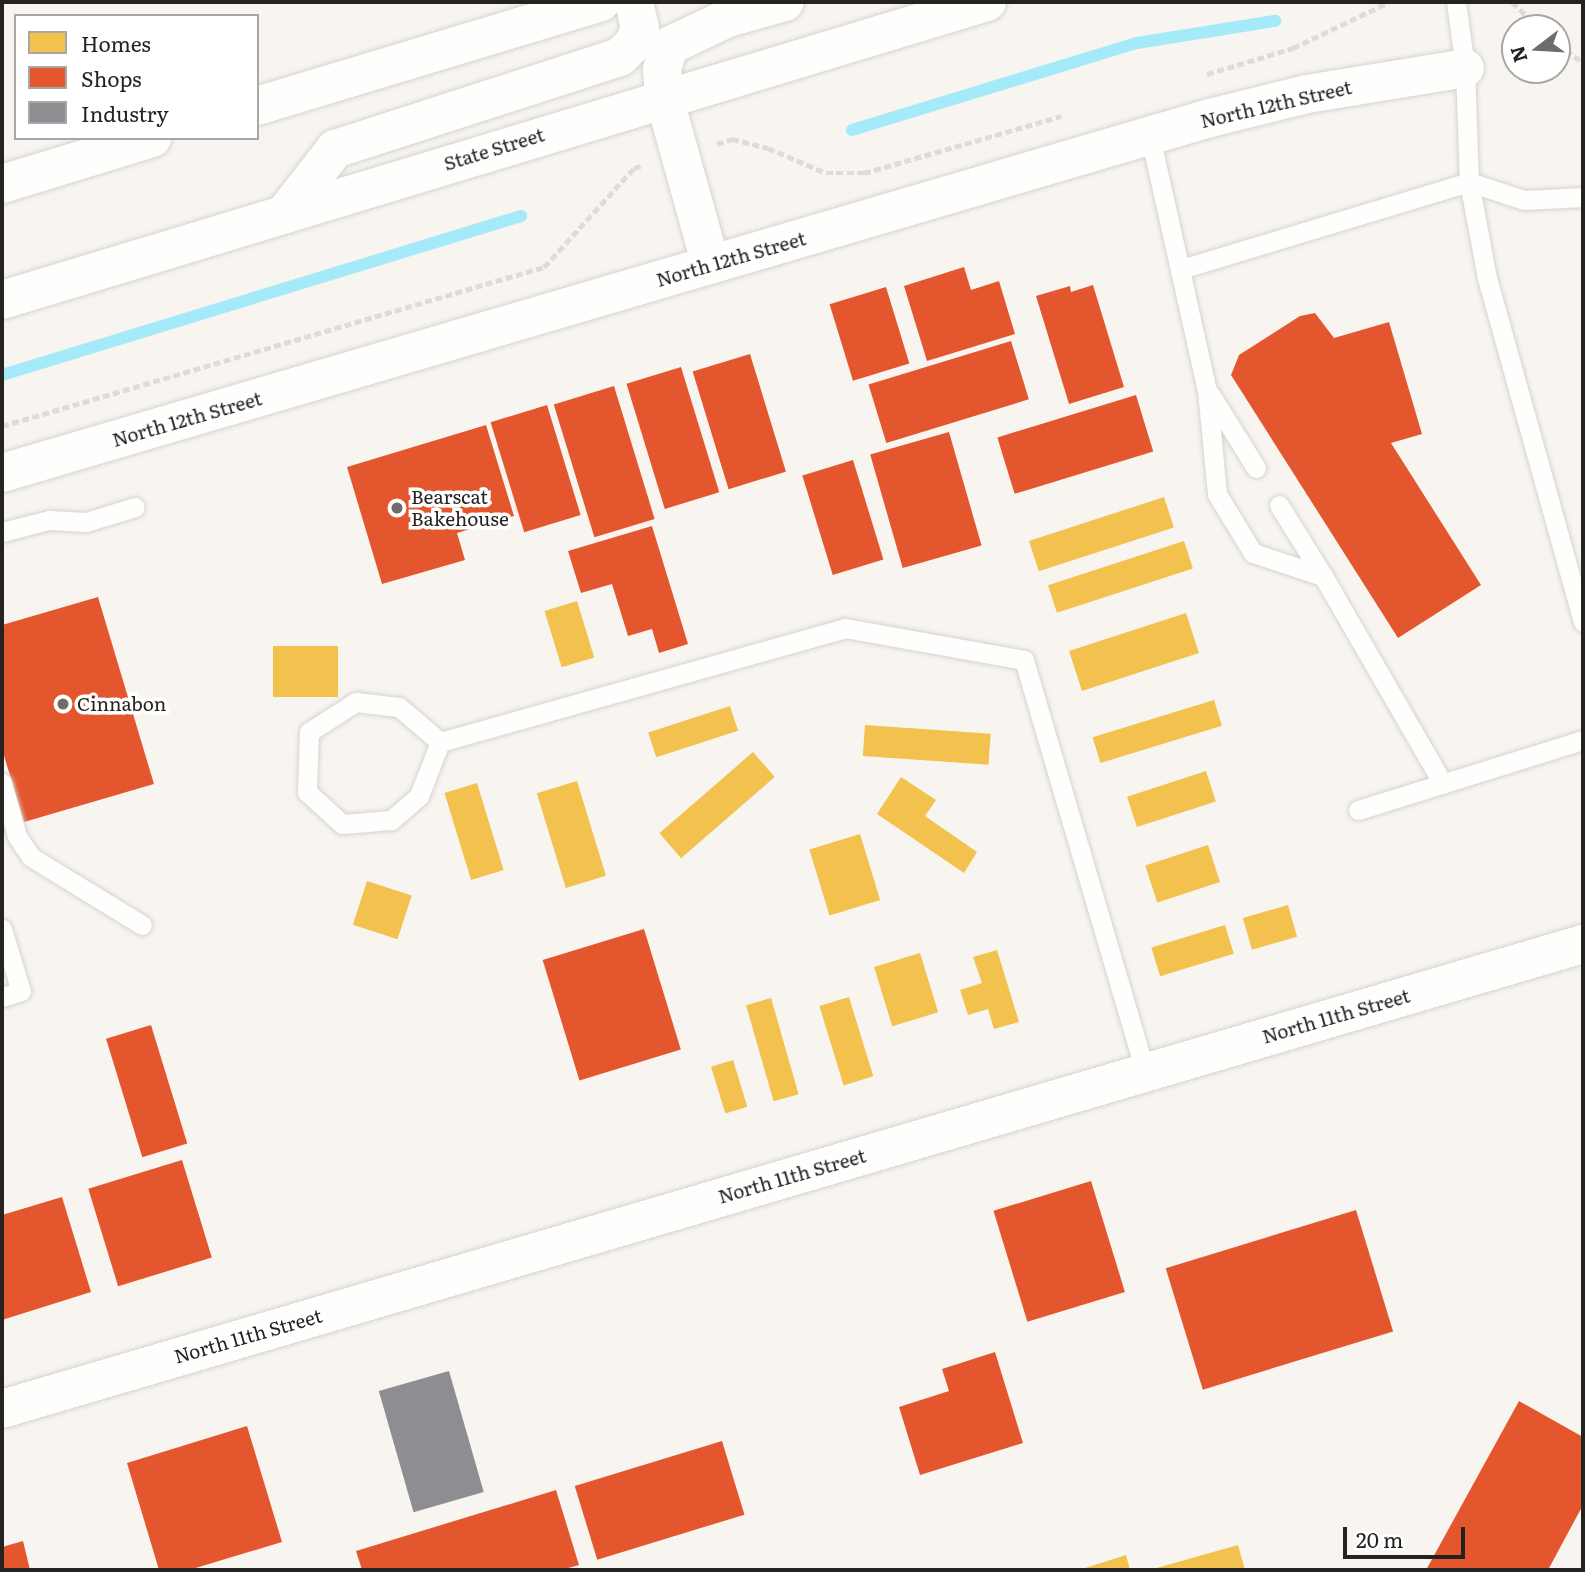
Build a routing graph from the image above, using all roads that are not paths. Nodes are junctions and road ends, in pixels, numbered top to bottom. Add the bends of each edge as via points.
1 (601, 2) edge
2 (634, 2) edge
3 (785, 2) edge
4 (987, 2) edge
5 (1456, 2) edge
6 (1465, 68) junction
7 (664, 97) junction
8 (259, 105) edge
9 (1150, 136) junction
10 (145, 140) edge
11 (1469, 183) junction
12 (2, 184) edge
13 (1583, 197) edge
14 (286, 212) junction
15 (711, 265) junction
16 (1181, 269) junction
17 (2, 300) edge
18 (1208, 390) junction
19 (1256, 468) dead end
20 (2, 473) edge
21 (1279, 505) dead end
22 (135, 507) dead end
23 (2, 532) edge
24 (1575, 563) edge
25 (1323, 576) junction
26 (1583, 622) edge
27 (1583, 740) edge
28 (440, 742) junction
29 (2, 783) edge
30 (1443, 784) junction
31 (1358, 810) dead end
32 (142, 925) dead end
33 (2, 929) edge
34 (1583, 944) edge
35 (2, 997) edge
36 (1145, 1072) junction
37 (2, 1409) edge

1 - 8 street
2 - 14 street via 640,28 635,43 620,57 335,149
3 - 7 street via 728,18 669,46 662,69
4 - 7 street, State Street
5 - 6 lane
6 - 9 street, North 12th Street via 1307,93
6 - 11 lane
7 - 14 street, State Street
7 - 15 street
9 - 15 street, North 12th Street
9 - 16 lane
10 - 12 street
11 - 13 lane via 1524,200
11 - 16 lane
11 - 24 lane via 1487,278
14 - 17 street, State Street
15 - 20 street, North 12th Street
16 - 18 lane
18 - 19 lane
18 - 25 lane via 1217,494 1253,553
21 - 25 lane
22 - 23 lane via 94,520 49,520
24 - 26 lane
25 - 30 lane
27 - 30 lane
28 - 28 lane via 419,796 391,820 342,824 307,792 309,732 356,702 400,707
28 - 36 lane via 845,628 1024,660
29 - 32 lane via 17,836 31,857
30 - 31 lane
33 - 35 lane via 22,991
34 - 36 street, North 11th Street
36 - 37 street, North 11th Street

